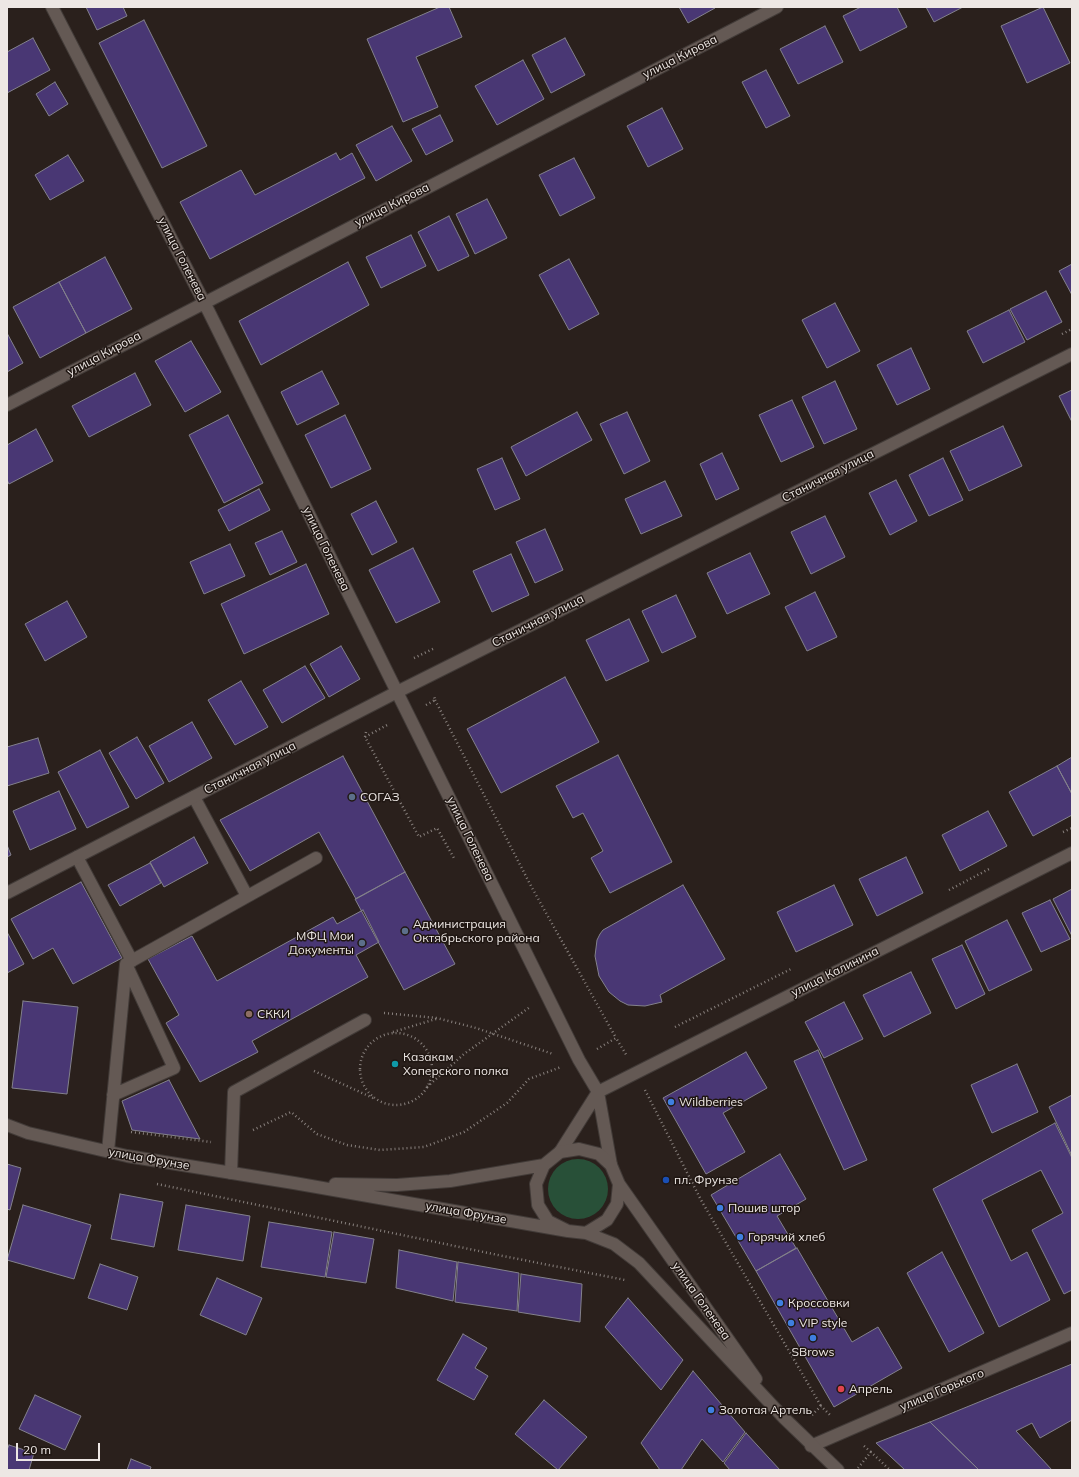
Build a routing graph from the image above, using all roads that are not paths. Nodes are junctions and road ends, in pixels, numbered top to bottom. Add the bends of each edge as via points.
1 (52, 7) edge
2 (777, 7) edge
3 (204, 302) junction
4 (1072, 354) edge
5 (7, 405) edge
6 (397, 692) junction
7 (194, 797) junction
8 (1072, 853) edge
9 (77, 857) junction
10 (316, 858) dead end
11 (7, 893) edge
12 (247, 896) junction
13 (129, 962) junction
14 (364, 1020) road end
15 (598, 1092) junction
16 (113, 1095) junction
17 (7, 1125) edge
18 (108, 1151) junction
19 (560, 1152) junction
20 (544, 1165) junction
21 (611, 1165) junction
22 (231, 1173) junction
23 (294, 1183) junction
24 (619, 1184) junction
25 (568, 1231) junction
26 (586, 1233) junction
27 (1072, 1333) edge
28 (784, 1418) junction
29 (811, 1446) junction
30 (838, 1470) edge

1 - 3 street, улица Голенева
2 - 3 street, улица Кирова
3 - 5 street, улица Кирова
3 - 6 street, улица Голенева
4 - 6 street, Станичная улица
6 - 7 street, Станичная улица
6 - 15 street, улица Голенева via 579,1060
7 - 9 street, Станичная улица
7 - 12 street
8 - 15 street, улица Калинина
9 - 11 street, Станичная улица
9 - 13 street
10 - 12 street
12 - 13 street
13 - 16 street
13 - 16 street via 174,1068
14 - 22 street via 234,1092
15 - 19 street
15 - 21 street, улица Голенева
16 - 18 street
17 - 18 street, улица Фрунзе via 28,1133
18 - 22 street, улица Фрунзе
19 - 20 street
19 - 21 street via 579,1149 598,1154
20 - 23 street, улица Фрунзе via 450,1181 397,1185
20 - 25 street via 536,1184 538,1205 548,1221
21 - 24 street
22 - 23 street, улица Фрунзе
23 - 25 street, улица Фрунзе
24 - 26 street via 617,1204 607,1220
24 - 28 street, улица Голенева
25 - 26 street
26 - 28 street, улица Голенева via 614,1244 639,1263
27 - 29 street, улица Горького
28 - 29 street, улица Голенева
29 - 30 street, улица Голенева

